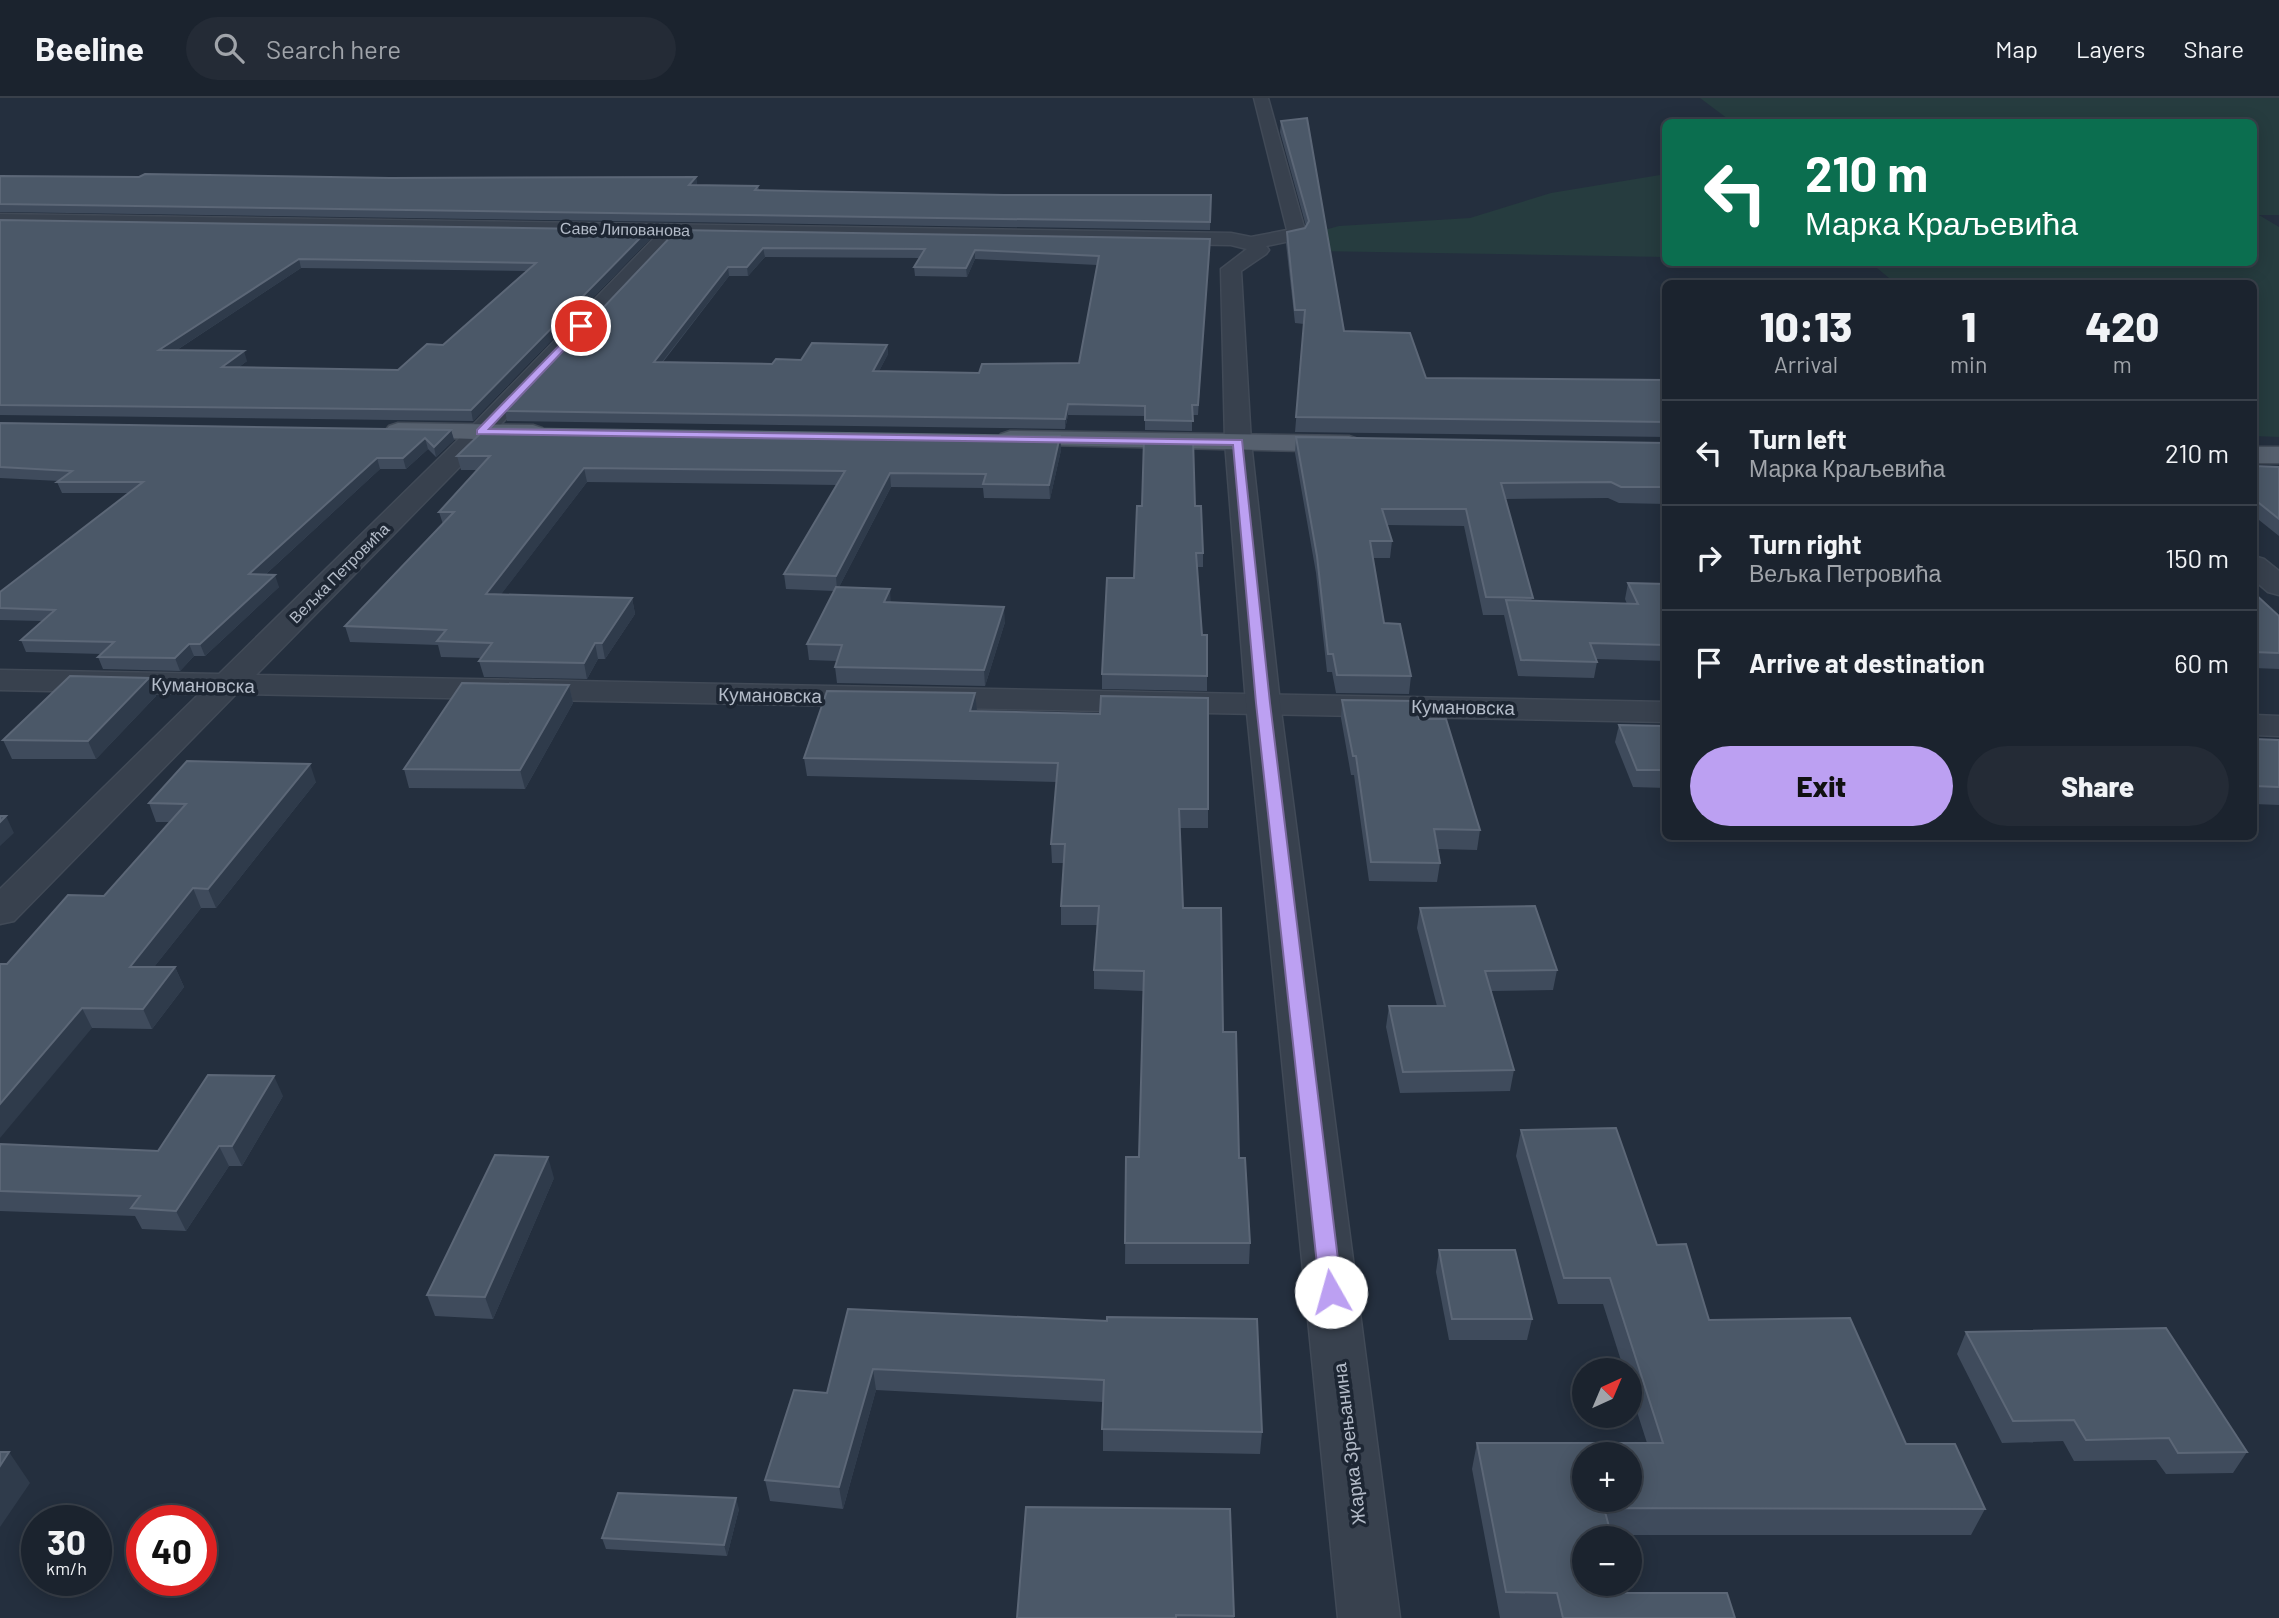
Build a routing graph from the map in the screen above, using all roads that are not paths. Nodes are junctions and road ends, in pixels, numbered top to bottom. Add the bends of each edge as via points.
1 (1261, 98) edge
2 (0, 220) edge
3 (51, 221) junction
4 (674, 229) junction
5 (10, 241) edge
6 (1251, 243) junction
7 (371, 430) edge
8 (480, 432) junction
9 (562, 433) edge
10 (991, 439) edge
11 (1238, 442) junction
12 (1370, 444) edge
13 (2257, 455) edge
14 (2279, 455) edge
15 (2257, 568) edge
16 (2279, 586) edge
17 (0, 680) edge
18 (227, 686) junction
19 (1263, 703) junction
20 (1662, 712) edge
21 (2257, 725) edge
22 (2279, 726) edge
23 (0, 912) edge
24 (1369, 1618) edge

1 - 6 street, Саве Липованова via 1297,234
2 - 3 street, Саве Липованова
3 - 4 street, Саве Липованова
3 - 5 street
4 - 6 street, Саве Липованова
4 - 8 street, Вељка Петровића
6 - 11 street, Жарка Зрењанина via 1259,250 1231,270
7 - 8 main road
8 - 9 main road
8 - 18 street, Вељка Петровића
10 - 11 main road
11 - 12 main road
11 - 19 street, Жарка Зрењанина
13 - 14 main road
15 - 16 street
17 - 18 street, Кумановска
18 - 19 street, Кумановска
18 - 23 street, Вељка Петровића
19 - 20 street, Кумановска
19 - 24 street, Жарка Зрењанина
21 - 22 street

